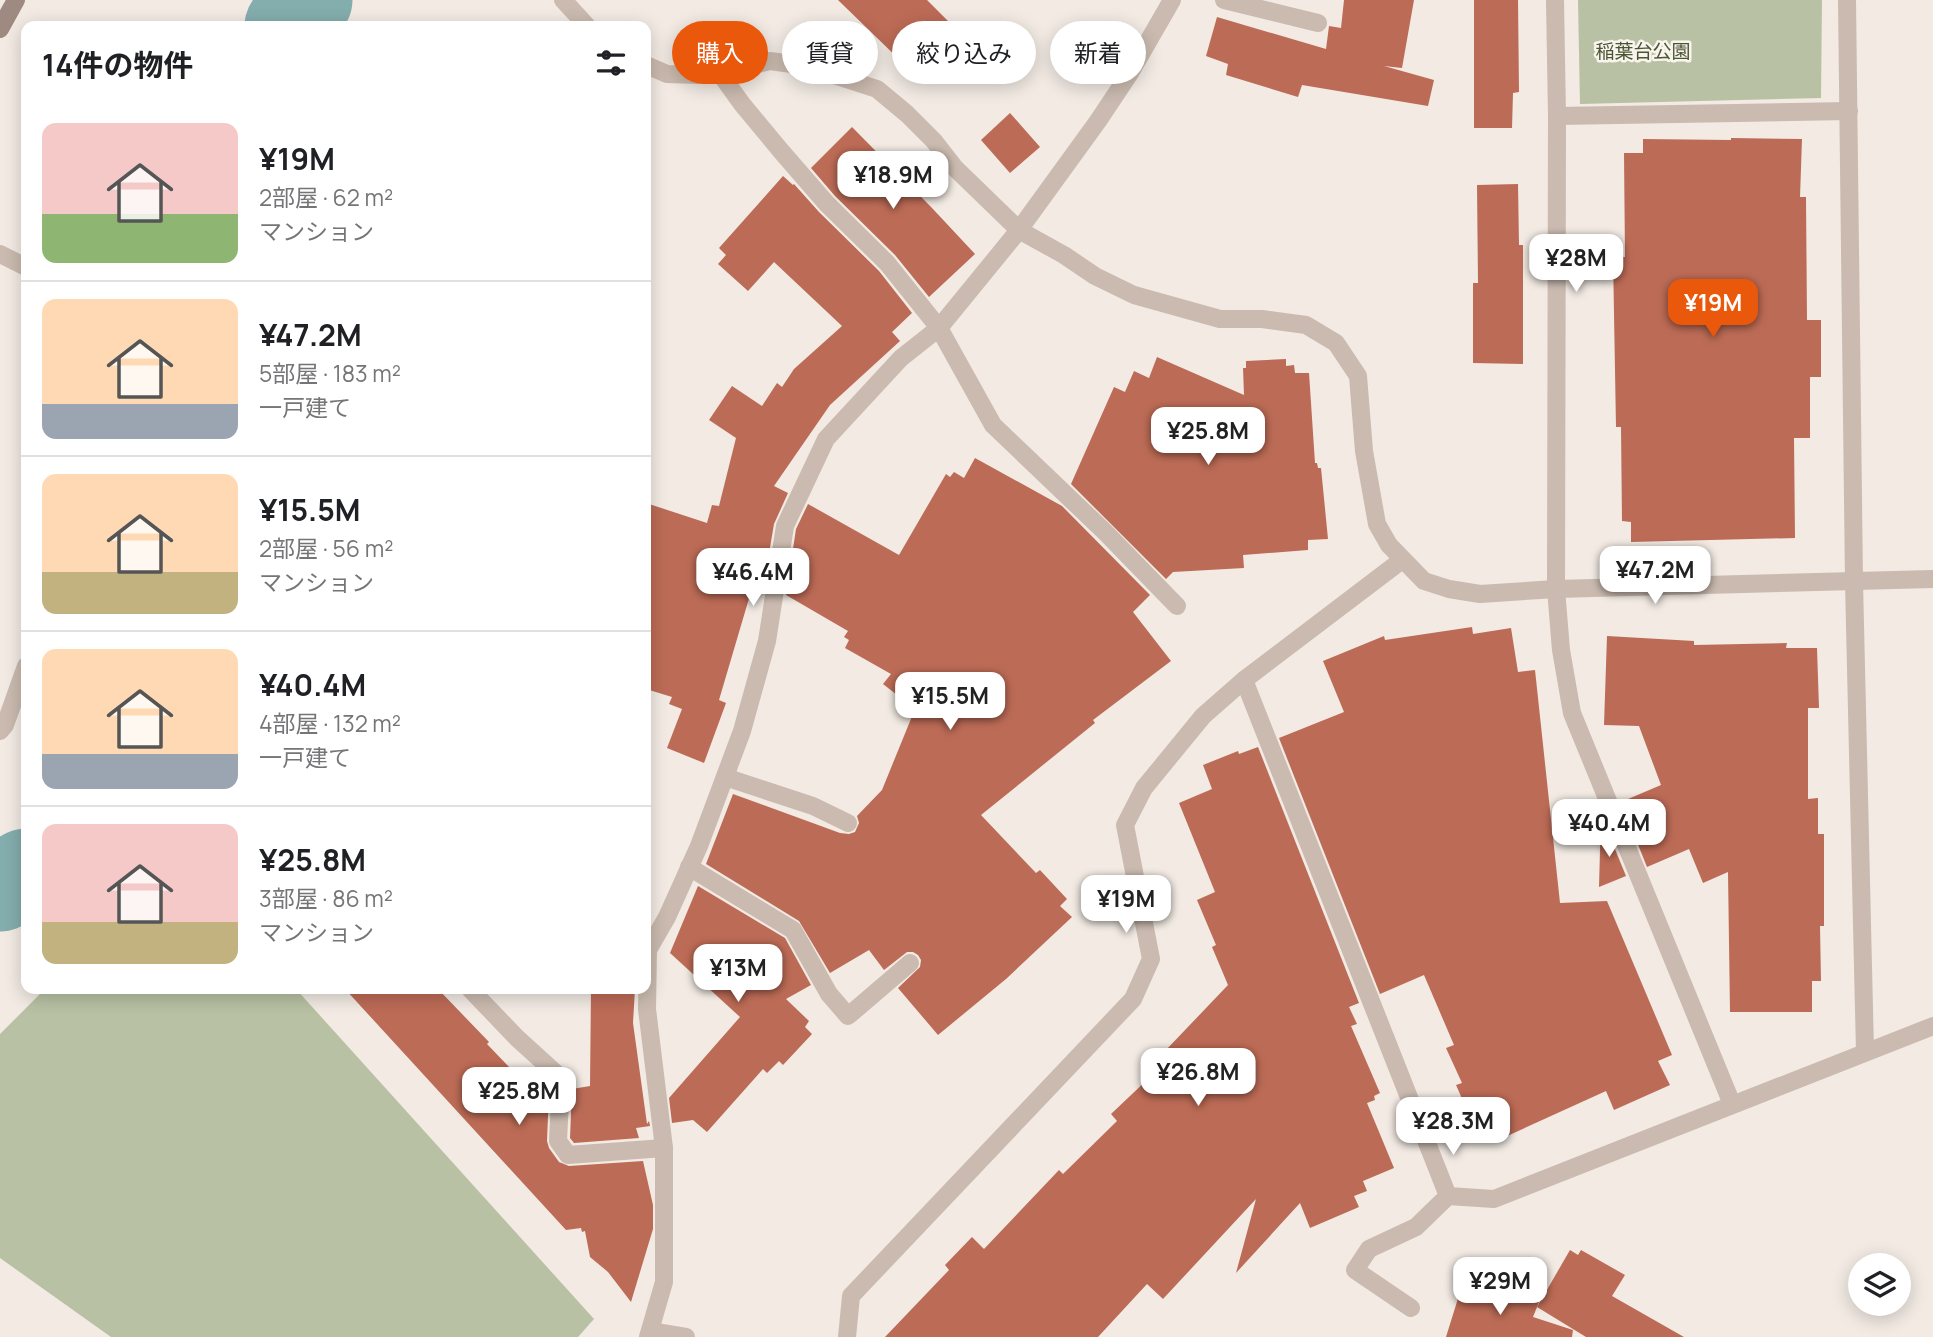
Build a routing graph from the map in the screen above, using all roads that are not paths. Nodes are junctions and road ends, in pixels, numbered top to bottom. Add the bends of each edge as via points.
1 (16, 0) edge
2 (563, 0) edge
3 (1172, 0) edge
4 (1224, 0) edge
5 (1555, 0) edge
6 (1847, 0) edge
7 (582, 21) edge
8 (1318, 23) dead end
9 (0, 29) edge
10 (768, 61) edge
11 (651, 67) edge
12 (672, 74) edge
13 (728, 84) edge
14 (1849, 111) junction
15 (1557, 116) junction
16 (1019, 230) junction
17 (0, 254) edge
18 (21, 264) edge
19 (939, 328) junction
20 (1402, 560) junction
21 (1933, 579) edge
22 (1853, 582) junction
23 (1556, 589) junction
24 (1177, 606) dead end
25 (21, 680) edge
26 (1244, 680) junction
27 (0, 731) edge
28 (724, 777) junction
29 (848, 823) dead end
30 (689, 867) junction
31 (651, 945) edge
32 (910, 963) dead end
33 (475, 994) edge
34 (647, 994) edge
35 (1933, 1026) edge
36 (1865, 1052) junction
37 (1732, 1104) junction
38 (664, 1149) junction
39 (1448, 1196) junction
40 (1411, 1308) dead end
41 (649, 1334) edge
42 (687, 1337) edge
43 (847, 1337) edge

1 - 9 main road
2 - 7 street
3 - 16 street via 1130,73
4 - 8 street
5 - 15 street
6 - 14 street
10 - 16 street via 807,66 877,89
11 - 12 street
13 - 19 street via 781,151 887,263
14 - 15 street
14 - 22 street
15 - 23 street
16 - 19 street
16 - 20 street via 1134,295 1220,319 1306,325 1336,343 1358,376 1364,451 1377,524
17 - 18 street
19 - 24 street via 993,425
19 - 28 street via 901,358 826,439 785,526 767,641 742,732
20 - 23 street via 1424,581 1448,589 1480,594
20 - 26 street
21 - 22 street
22 - 23 street
22 - 36 street
23 - 37 street via 1572,713
25 - 27 street
26 - 39 street
26 - 43 street via 1203,716 1144,788 1125,825 1151,959 1133,999 851,1296
28 - 29 street via 813,806
28 - 30 street
30 - 31 street
30 - 32 street via 793,930 848,1016
33 - 38 street via 562,1078 558,1141 568,1155
34 - 38 street
35 - 36 street
36 - 37 street
37 - 39 street via 1494,1199
38 - 41 street via 664,1282
39 - 40 street via 1416,1227 1369,1249 1354,1270
41 - 42 street

